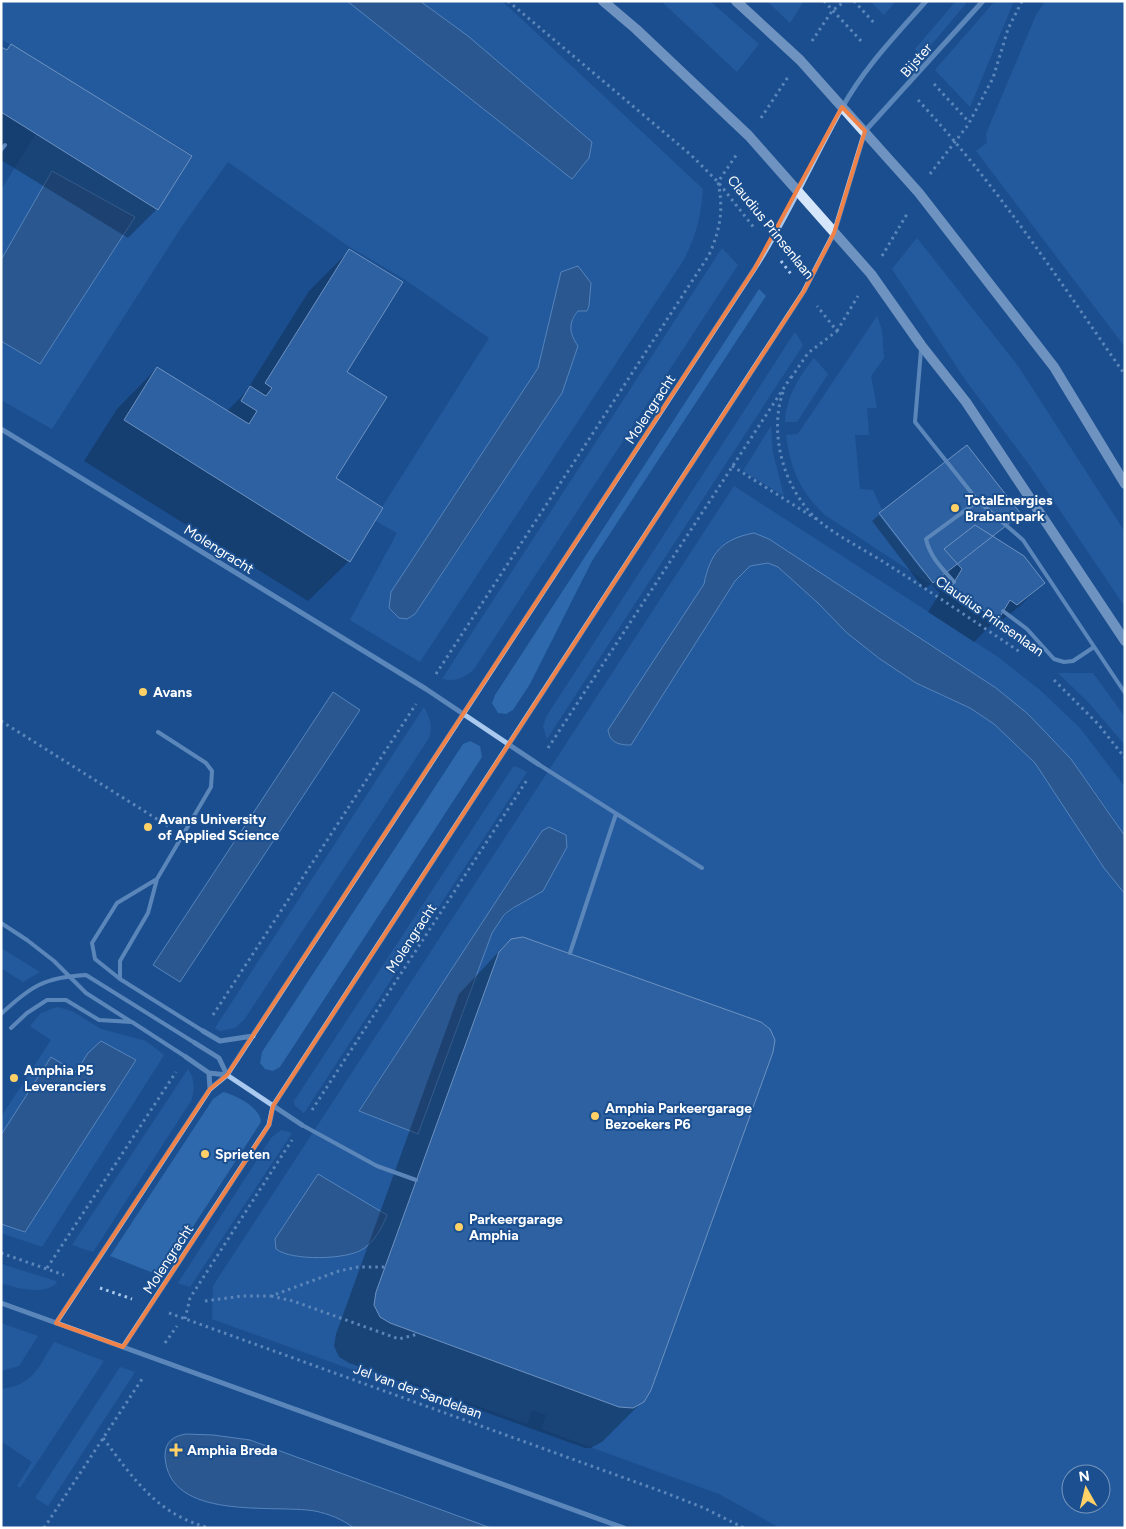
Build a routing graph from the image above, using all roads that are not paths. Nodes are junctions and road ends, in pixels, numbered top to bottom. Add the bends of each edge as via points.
1 (603, 1) edge
2 (736, 1) edge
3 (926, 1) edge
4 (983, 1) edge
5 (842, 107) junction
6 (865, 131) junction
7 (5, 144) dead end
8 (1, 150) edge
9 (799, 193) junction
10 (834, 232) junction
11 (921, 345) junction
12 (1, 429) edge
13 (1125, 484) edge
14 (978, 501) junction
15 (954, 582) dead end
16 (1003, 611) dead end
17 (1125, 641) edge
18 (1094, 647) junction
19 (1125, 693) edge
20 (464, 715) junction
21 (158, 732) dead end
22 (509, 745) junction
23 (538, 764) joint
24 (616, 814) junction
25 (702, 868) dead end
26 (157, 879) junction
27 (1, 923) edge
28 (570, 953) dead end
29 (69, 976) junction
30 (120, 979) junction
31 (1, 1014) edge
32 (132, 1022) junction
33 (10, 1028) dead end
34 (203, 1031) joint
35 (253, 1036) junction
36 (195, 1043) joint
37 (186, 1056) joint
38 (209, 1073) junction
39 (228, 1075) junction
40 (210, 1089) junction
41 (273, 1106) junction
42 (302, 1125) joint
43 (416, 1180) dead end
44 (1, 1303) edge
45 (56, 1323) junction
46 (123, 1347) junction
47 (624, 1528) edge

1 - 9 main road via 749,136
2 - 5 main road via 800,60
3 - 5 street via 876,57
4 - 6 street, Bijster
5 - 6 main road
5 - 9 street, Molengracht
6 - 10 street, Molengracht
6 - 13 main road via 919,192 1054,367
7 - 8 lane
9 - 10 main road
9 - 20 street, Molengracht via 769,247
10 - 11 main road via 871,274
10 - 22 street, Molengracht via 804,291
11 - 14 lane via 915,422
11 - 17 main road via 966,402
12 - 20 street, Molengracht
14 - 15 lane, Claudius Prinsenlaan via 926,539 934,560
14 - 18 lane via 1023,540
16 - 18 lane, Claudius Prinsenlaan via 1027,629 1054,659 1073,661
18 - 19 lane
20 - 22 street, Molengracht
20 - 35 street, Molengracht
21 - 26 lane via 206,763 212,771 211,787
22 - 23 street, Molengracht
22 - 41 street, Molengracht
23 - 24 lane, Molengracht
24 - 25 lane, Molengracht
24 - 28 lane
26 - 30 lane via 148,913 120,961
26 - 30 lane via 117,903 92,942 95,959
27 - 29 lane via 28,940
29 - 31 lane via 30,988
29 - 32 lane via 86,993
29 - 36 lane via 86,975
30 - 34 lane
32 - 33 lane via 99,1020 66,1000 47,1000
32 - 37 lane
34 - 35 street via 220,1041
35 - 39 street, Molengracht
36 - 39 street via 219,1058
37 - 38 street
38 - 39 street
38 - 40 street
39 - 40 street, Molengracht
39 - 41 street
40 - 45 street, Molengracht
41 - 42 street
41 - 46 street, Molengracht via 269,1125
42 - 43 lane via 377,1166
44 - 45 street
45 - 46 street
46 - 47 street

